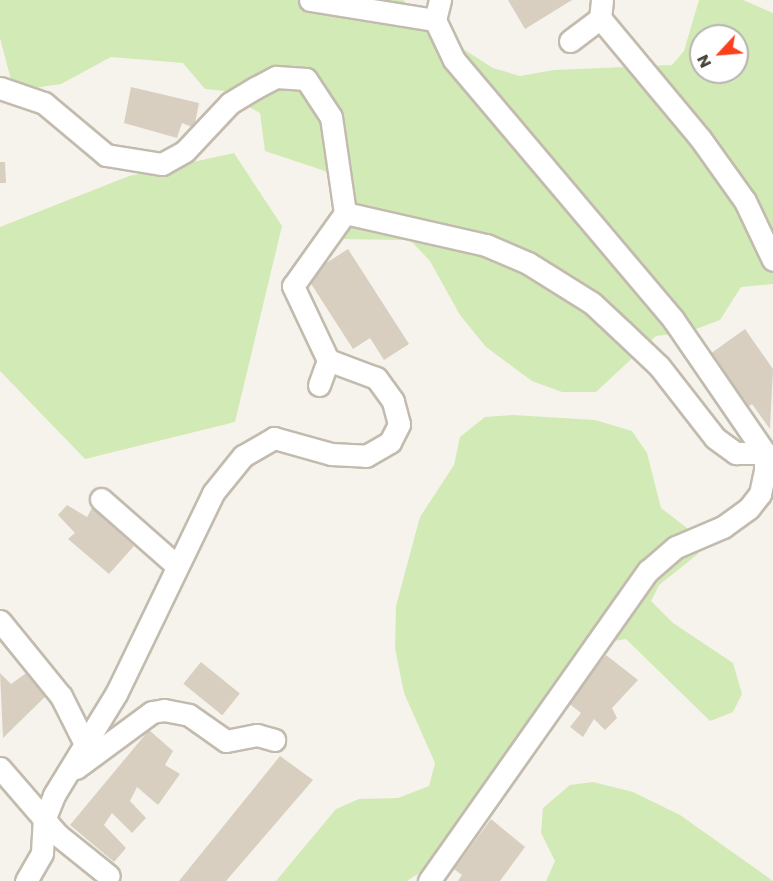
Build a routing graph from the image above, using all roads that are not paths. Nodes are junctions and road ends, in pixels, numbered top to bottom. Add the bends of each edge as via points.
1 (310, 0) edge
2 (601, 9) edge
3 (438, 10) edge
4 (570, 41) dead end
5 (0, 88) edge
6 (345, 213) junction
7 (773, 260) edge
8 (328, 360) junction
9 (319, 385) dead end
10 (769, 448) edge
11 (101, 499) dead end
12 (177, 566) junction
13 (0, 621) edge
14 (274, 740) dead end
15 (86, 746) junction
16 (0, 768) edge
17 (66, 774) junction
18 (44, 820) junction
19 (109, 876) dead end
20 (26, 881) edge
21 (429, 881) edge

1 - 3 lane
2 - 4 lane
2 - 7 lane via 745,201
3 - 10 lane via 454,60 673,319
5 - 6 lane via 44,103 106,155 162,164 185,151 230,103 255,88 276,77 306,79 331,117
6 - 8 lane via 293,286
6 - 10 lane via 486,245 528,263 592,303 630,338 659,366 715,438 736,453
8 - 9 lane
8 - 12 lane via 376,378 393,400 399,424 390,442 366,456 331,454 274,438 243,456 213,493
10 - 21 lane via 764,483 755,502 723,526 669,552 648,571
11 - 12 lane
12 - 15 lane via 142,643
13 - 15 lane via 62,696
14 - 17 lane via 257,735 226,741 189,715 158,711
15 - 17 lane
16 - 18 lane
17 - 18 lane
18 - 19 lane
18 - 20 lane via 42,853

